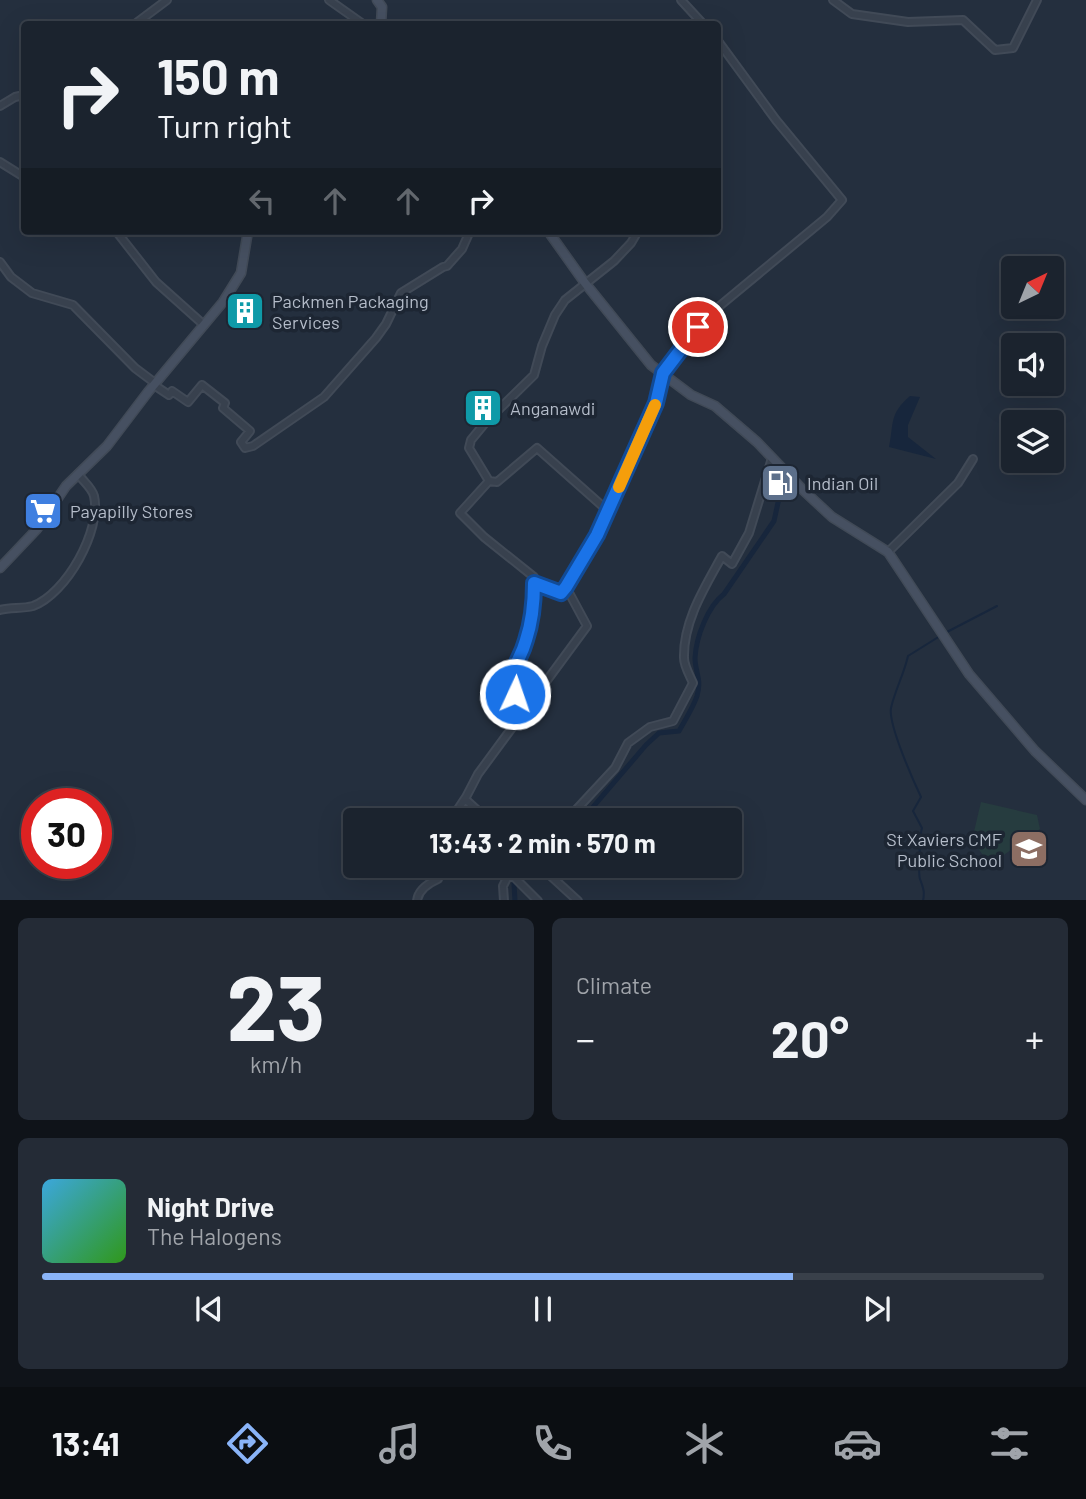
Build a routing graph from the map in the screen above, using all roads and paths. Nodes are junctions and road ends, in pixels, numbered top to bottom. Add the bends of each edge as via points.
1 (167, 0) edge
2 (329, 0) edge
3 (377, 0) edge
4 (681, 0) edge
5 (833, 0) edge
6 (1037, 0) edge
7 (139, 21) edge
8 (359, 21) edge
9 (382, 21) edge
10 (700, 21) edge
11 (721, 45) edge
12 (21, 96) edge
13 (0, 106) edge
14 (0, 162) edge
15 (21, 175) edge
16 (119, 235) edge
17 (247, 235) edge
18 (468, 235) edge
19 (551, 235) edge
20 (636, 235) edge
21 (0, 262) edge
22 (585, 284) junction
23 (204, 325) junction
24 (663, 373) junction
25 (155, 384) junction
26 (772, 458) junction
27 (973, 459) dead end
28 (78, 474) junction
29 (489, 481) junction
30 (608, 511) junction
31 (887, 552) junction
32 (0, 568) edge
33 (534, 583) junction
34 (566, 587) junction
35 (0, 610) edge
36 (527, 710) junction
37 (466, 797) junction
38 (1086, 800) edge
39 (459, 808) edge
40 (475, 808) edge
41 (578, 808) edge
42 (438, 878) edge
43 (507, 878) edge
44 (517, 878) edge
45 (553, 878) edge
46 (417, 900) edge
47 (503, 900) edge
48 (537, 900) edge
49 (577, 900) edge

1 - 7 street
2 - 8 street
3 - 9 main road
4 - 10 street
5 - 6 street via 852,14 908,22 963,20 995,50 1013,48
11 - 24 street via 842,200 716,309
12 - 13 street
14 - 15 street
16 - 23 street via 156,282
17 - 23 main road via 241,273
18 - 25 street via 447,266 401,293 376,338 324,397 253,446 245,448 241,442 250,431 223,408 225,402 202,385 188,402
19 - 22 main road
20 - 22 street via 614,261
21 - 25 street via 10,277 32,293 73,305
22 - 24 main road via 651,365
22 - 29 street via 555,315 534,375 471,440 469,448
23 - 25 main road
24 - 26 main road via 691,395 715,406
24 - 30 street via 656,403
25 - 28 main road via 107,446
26 - 31 main road via 832,517
26 - 41 street via 749,533 732,564 722,556 697,601 684,660 693,683 673,721 650,727 628,743 615,768
27 - 31 street via 958,483
28 - 32 main road via 37,529
28 - 35 street via 93,493 95,505 78,561 46,598 32,606
29 - 30 street via 497,482 537,448
29 - 33 street via 460,513 534,577
30 - 34 street
31 - 38 main road via 969,674 1035,751
33 - 34 street via 561,593
33 - 36 street via 526,642 512,668 515,694
34 - 36 street via 587,626
36 - 37 street
37 - 39 street
37 - 40 street
42 - 46 street
43 - 47 street
44 - 48 street
45 - 49 street

